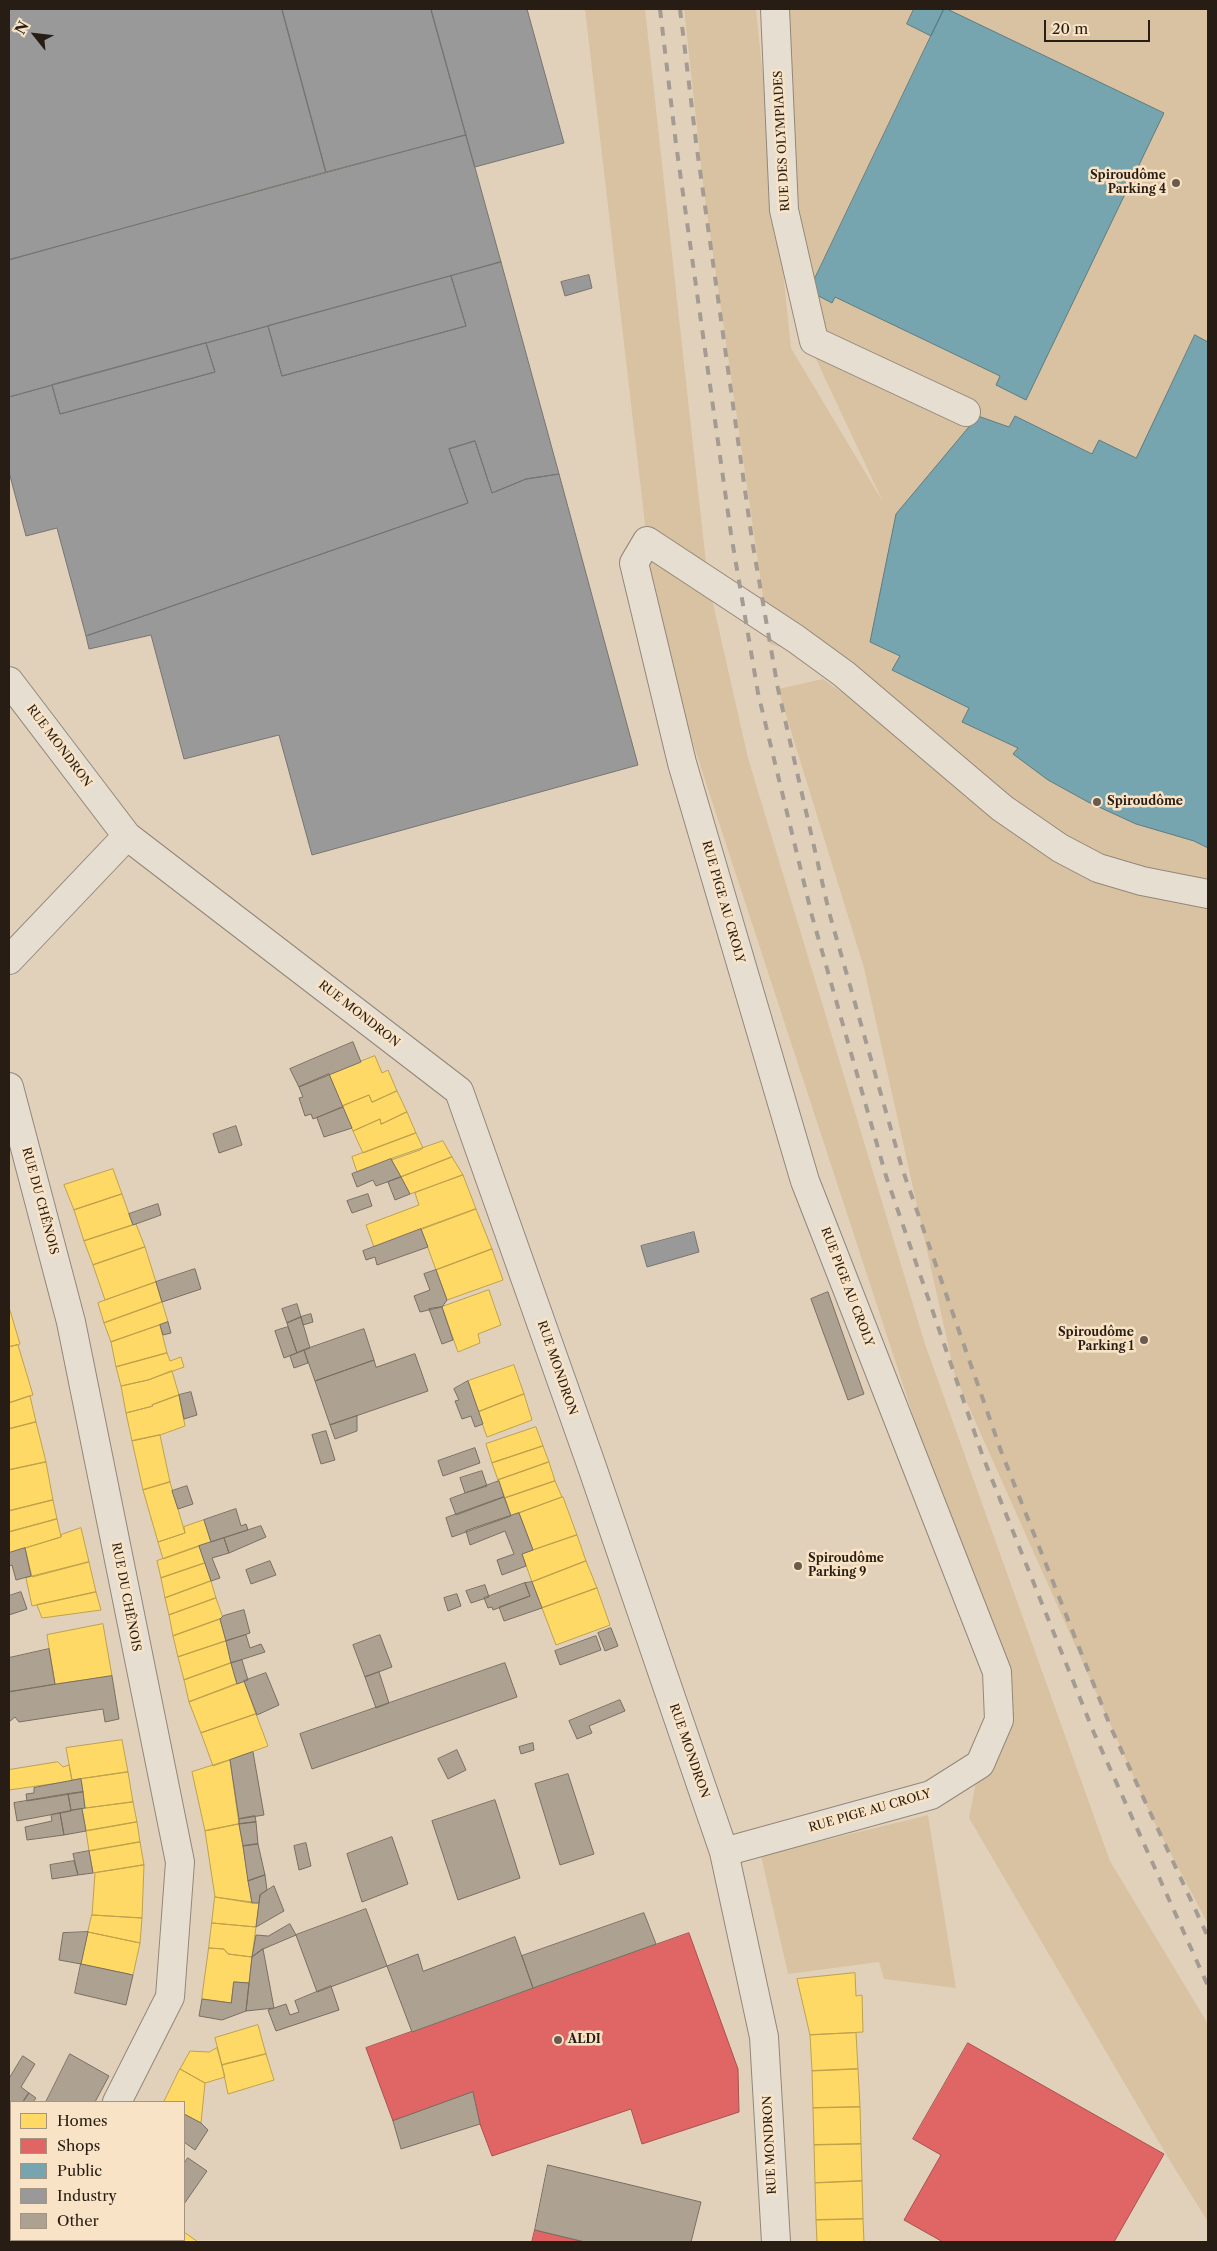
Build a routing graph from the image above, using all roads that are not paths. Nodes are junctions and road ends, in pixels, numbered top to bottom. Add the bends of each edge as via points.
1 (775, 9) edge
2 (966, 412) dead end
3 (9, 681) edge
4 (127, 836) junction
5 (1208, 894) edge
6 (9, 960) edge
7 (9, 1086) edge
8 (724, 1852) junction
9 (118, 2101) edge
10 (776, 2242) edge

1 - 2 street, RUE DES OLYMPIADES via 784,210 814,341
3 - 4 street, RUE MONDRON
4 - 6 street
4 - 8 street, RUE MONDRON via 459,1091
5 - 8 street, RUE PIGE AU CROLY via 1142,881 1098,868 1060,848 1002,808 844,674 647,541 634,563 682,763 805,1181 997,1672 999,1720 980,1764 931,1795
7 - 9 street, RUE DU CHÊNOIS via 71,1322 180,1862 170,1996
8 - 10 street, RUE MONDRON via 764,2037

